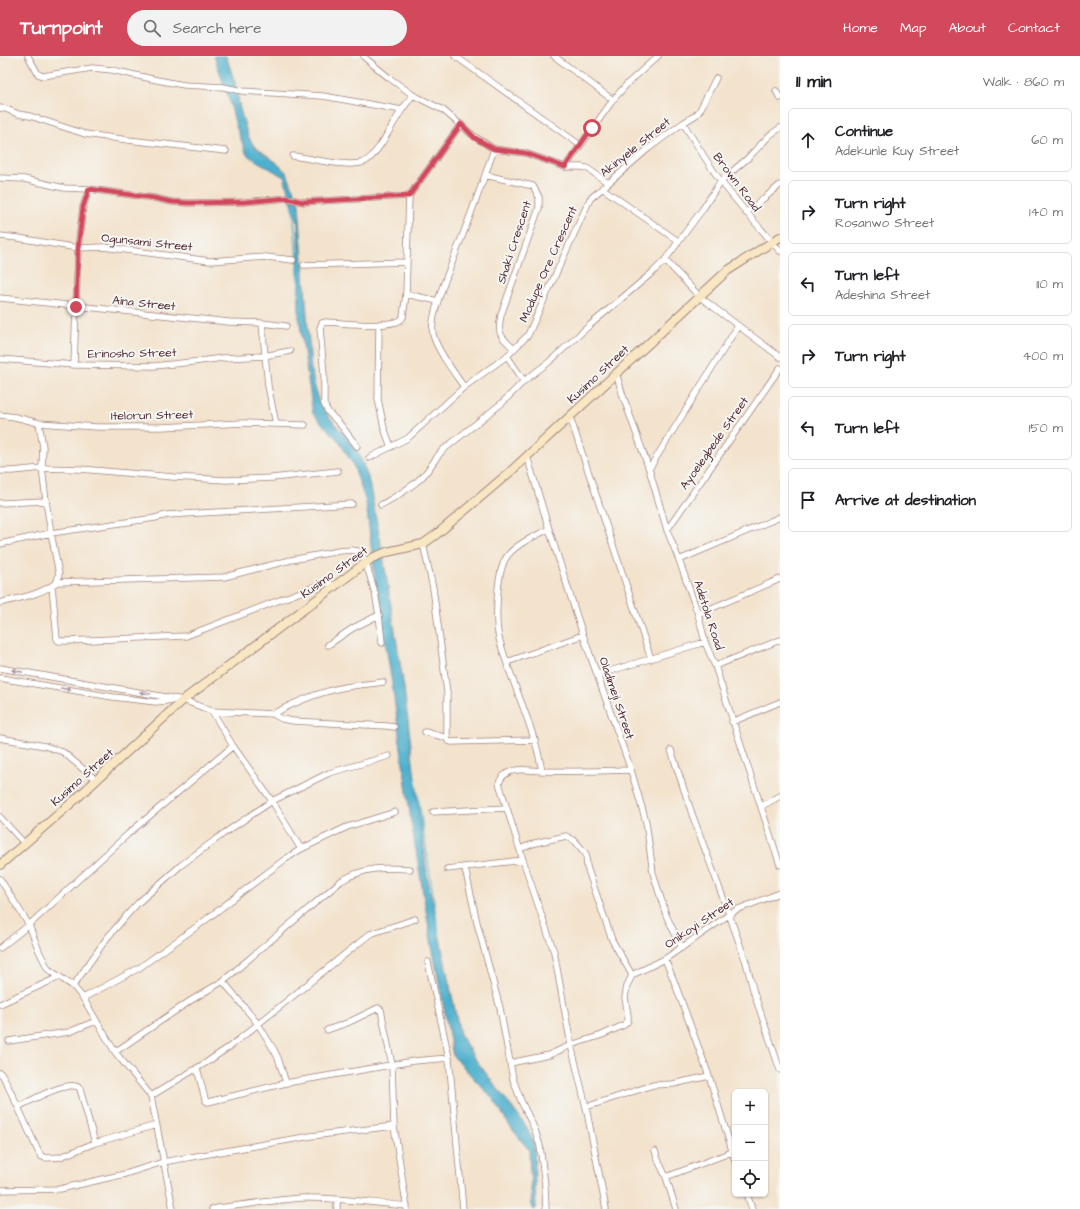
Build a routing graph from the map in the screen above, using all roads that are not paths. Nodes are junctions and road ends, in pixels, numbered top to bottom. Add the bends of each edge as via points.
1 (28, 56) edge
2 (455, 56) edge
3 (554, 56) edge
4 (364, 57) edge
5 (655, 57) edge
6 (716, 78) dead end
7 (776, 92) dead end
8 (413, 95) junction
9 (780, 98) edge
10 (613, 100) junction
11 (0, 108) edge
12 (402, 110) junction
13 (683, 123) junction
14 (461, 124) junction
15 (780, 128) edge
16 (580, 145) junction
17 (494, 149) junction
18 (226, 150) dead end
19 (293, 156) dead end
20 (565, 167) junction
21 (485, 175) junction
22 (0, 178) edge
23 (721, 181) junction
24 (608, 183) junction
25 (780, 185) edge
26 (602, 188) junction
27 (89, 189) junction
28 (409, 196) junction
29 (746, 213) junction
30 (0, 236) edge
31 (780, 237) edge
32 (678, 241) junction
33 (772, 242) junction
34 (78, 248) junction
35 (780, 251) edge
36 (293, 260) dead end
37 (665, 260) junction
38 (406, 262) junction
39 (304, 264) dead end
40 (406, 294) junction
41 (700, 296) junction
42 (0, 298) edge
43 (438, 301) junction
44 (76, 307) junction
45 (262, 323) junction
46 (378, 324) junction
47 (286, 326) dead end
48 (738, 326) junction
49 (514, 349) junction
50 (290, 351) dead end
51 (264, 356) junction
52 (507, 356) junction
53 (780, 357) edge
54 (0, 359) edge
55 (74, 365) junction
56 (780, 368) edge
57 (616, 373) junction
58 (524, 381) junction
59 (464, 387) junction
60 (0, 416) edge
61 (570, 417) junction
62 (39, 423) junction
63 (276, 424) junction
64 (305, 425) dead end
65 (357, 446) dead end
66 (391, 447) junction
67 (527, 456) junction
68 (369, 458) dead end
69 (42, 468) junction
70 (649, 469) junction
71 (0, 471) edge
72 (338, 471) dead end
73 (46, 501) junction
74 (0, 503) edge
75 (352, 504) dead end
76 (381, 505) dead end
77 (780, 517) edge
78 (549, 529) junction
79 (667, 530) junction
80 (51, 532) junction
81 (0, 544) edge
82 (424, 544) junction
83 (369, 560) junction
84 (679, 560) junction
85 (780, 579) edge
86 (55, 584) junction
87 (334, 586) junction
88 (0, 603) edge
89 (698, 614) junction
90 (379, 615) junction
91 (583, 635) junction
92 (780, 640) edge
93 (705, 642) junction
94 (382, 643) dead end
95 (328, 645) dead end
96 (651, 659) junction
97 (507, 662) junction
98 (715, 666) junction
99 (0, 668) edge
100 (597, 675) junction
101 (0, 678) edge
102 (383, 682) dead end
103 (183, 700) junction
104 (780, 702) edge
105 (212, 711) junction
106 (273, 714) junction
107 (732, 722) junction
108 (394, 727) dead end
109 (425, 732) dead end
110 (0, 738) edge
111 (447, 738) junction
112 (535, 740) junction
113 (233, 746) junction
114 (671, 750) dead end
115 (389, 756) dead end
116 (630, 770) junction
117 (542, 771) junction
118 (96, 780) junction
119 (780, 796) edge
120 (272, 801) junction
121 (762, 806) junction
122 (506, 808) junction
123 (395, 812) dead end
124 (433, 812) dead end
125 (0, 817) edge
126 (24, 843) junction
127 (301, 849) junction
128 (520, 849) junction
129 (523, 860) junction
130 (0, 864) edge
131 (780, 865) edge
132 (465, 868) junction
133 (410, 869) dead end
134 (447, 869) dead end
135 (0, 879) edge
136 (780, 893) edge
137 (729, 914) junction
138 (415, 920) dead end
139 (29, 925) junction
140 (0, 948) edge
141 (682, 948) junction
142 (665, 959) junction
143 (428, 962) dead end
144 (632, 975) junction
145 (59, 977) junction
146 (223, 982) junction
147 (73, 986) junction
148 (83, 998) junction
149 (0, 1004) edge
150 (96, 1021) junction
151 (258, 1024) junction
152 (327, 1030) dead end
153 (9, 1041) dead end
154 (571, 1045) junction
155 (115, 1052) junction
156 (449, 1058) junction
157 (510, 1063) junction
158 (392, 1065) junction
159 (197, 1068) junction
160 (780, 1070) edge
161 (0, 1073) edge
162 (709, 1076) junction
163 (286, 1083) junction
164 (151, 1096) junction
165 (18, 1107) junction
166 (586, 1107) junction
167 (156, 1125) junction
168 (394, 1126) junction
169 (95, 1143) junction
170 (655, 1151) dead end
171 (732, 1152) joint
172 (163, 1162) junction
173 (666, 1177) junction
174 (0, 1190) edge
175 (748, 1197) edge
176 (337, 1200) junction
177 (407, 1208) edge
178 (173, 1209) edge
179 (212, 1209) edge
180 (337, 1209) edge
181 (463, 1209) edge
182 (546, 1209) edge
183 (606, 1209) edge
184 (676, 1209) edge
185 (752, 1209) edge

1 - 12 street via 38,74 43,76 87,69 112,70 184,85 323,96
2 - 16 street
3 - 10 street
4 - 8 street
5 - 10 street
6 - 13 street, Akinyele Street via 696,116
7 - 9 street
8 - 12 street
8 - 14 street via 443,110
10 - 16 street
11 - 18 street via 85,134
12 - 19 street via 371,157 364,162 345,164
13 - 23 street, Brown Road
13 - 24 street, Akinyele Street
14 - 17 street via 475,138
14 - 28 street
15 - 23 street
16 - 20 street
17 - 20 street via 525,153
17 - 21 street
20 - 24 street via 587,168
21 - 43 street
21 - 49 street, Shaki Crescent via 533,186 539,197 539,208 498,327 500,334
22 - 27 street via 24,179 64,188
23 - 29 street, Brown Road
23 - 32 street
24 - 26 street, Akinyele Street
25 - 29 street
26 - 32 street
26 - 49 street, Modupe Ore Crescent via 590,199 528,335
27 - 28 street via 189,203 287,198 303,202
27 - 34 street via 83,207
28 - 38 street
29 - 33 street, Brown Road
30 - 34 street, Ogunsami Street
31 - 33 street, Kusimo Street
32 - 37 street
33 - 35 street, Brown Road
33 - 41 street, Kusimo Street via 728,271
34 - 36 street, Ogunsami Street via 104,247 210,261 266,257
34 - 44 street
37 - 41 street
37 - 58 street
38 - 39 street
38 - 40 street
40 - 43 street
40 - 46 street via 402,320
41 - 48 street
41 - 57 street, Kusimo Street
42 - 44 street, Aina Street
43 - 59 street via 432,326 433,334
44 - 45 street, Aina Street
44 - 55 street
45 - 47 street, Aina Street
45 - 51 street
46 - 65 street via 326,322 322,323 320,328 324,404
46 - 66 street via 378,399
48 - 53 street
48 - 70 street
49 - 52 street, Modupe Ore Crescent
50 - 51 street, Erinosho Street
51 - 55 street, Erinosho Street via 154,366
51 - 63 street
52 - 58 street
52 - 59 street, Modupe Ore Crescent
54 - 55 street, Erinosho Street
56 - 79 street, Ayoelegbede Street
57 - 61 street, Kusimo Street
57 - 70 street, Adetola Road
58 - 76 street via 502,403 440,453 415,483
59 - 66 street, Modupe Ore Crescent via 408,438
60 - 62 street, Itelorun Street
61 - 67 street, Kusimo Street
61 - 96 street
62 - 63 street, Itelorun Street via 97,427
62 - 69 street via 43,447
63 - 64 street, Itelorun Street
66 - 68 street, Modupe Ore Crescent
67 - 78 street, Oladimeji Street
67 - 82 street, Kusimo Street
69 - 71 street
69 - 72 street via 226,480
69 - 73 street
70 - 79 street, Adetola Road
73 - 74 street
73 - 80 street
75 - 80 street via 168,515
77 - 84 street
78 - 91 street, Oladimeji Street
78 - 97 street via 521,543 503,563 498,588 497,614 499,637
79 - 84 street, Adetola Road
80 - 81 street
80 - 86 street via 59,574
82 - 83 street, Kusimo Street via 385,553
82 - 111 street via 433,588 447,692
83 - 86 street via 358,551 339,551 224,577
83 - 87 street, Kusimo Street
83 - 90 street
84 - 89 street, Adetola Road
85 - 89 street
86 - 87 street via 60,641 186,636 324,583
86 - 88 street via 36,594
87 - 103 street, Kusimo Street
89 - 93 street, Adetola Road
90 - 94 street
90 - 95 street via 352,628
91 - 97 street
91 - 100 street, Oladimeji Street
92 - 98 street
93 - 96 street
93 - 98 street, Adetola Road
96 - 100 street
97 - 112 street
98 - 107 street, Adetola Road
103 -> 99 street
100 - 116 street, Oladimeji Street
101 -> 103 street via 156,702
102 - 106 street via 326,692 294,703
103 - 105 street
103 - 118 street, Kusimo Street
104 - 107 street
105 - 106 street
105 - 113 street
106 - 108 street via 293,721
107 - 121 street, Adetola Road
109 - 111 street
110 - 118 street via 63,752
111 - 112 street via 451,742
112 - 117 street
113 - 120 street
113 - 139 street via 128,834
114 - 137 street
115 - 120 street via 328,773
116 - 117 street
116 - 141 street, Oladimeji Street via 646,822 653,873 666,915
117 - 122 street via 514,770 500,778
118 - 126 street, Kusimo Street
119 - 121 street
120 - 127 street
120 - 147 street via 223,834 155,887 126,915
121 - 131 street, Adetola Road
122 - 124 street
122 - 128 street
123 - 127 street via 347,827
125 - 126 street
126 - 130 street, Kusimo Street
127 - 148 street via 139,968
128 - 129 street
128 - 144 street via 566,836 575,841 586,854 587,867 610,934
129 - 132 street
129 - 154 street via 554,952
132 - 134 street
132 - 157 street via 500,1008
133 - 146 street via 372,868 341,881
135 - 139 street
136 - 137 street, Onikoyi Street
137 - 141 street, Onikoyi Street
137 - 160 street
138 - 151 street via 370,934
139 - 140 street
139 - 145 street via 48,969
141 - 142 street, Onikoyi Street
142 - 144 street, Onikoyi Street
142 - 162 street
143 - 156 street
144 - 154 street via 624,998 628,1015 628,1021 624,1026
145 - 147 street
145 - 149 street
146 - 151 street
146 - 155 street via 190,1001
147 - 148 street
148 - 150 street
150 - 153 street via 69,1032
150 - 155 street
151 - 159 street
151 - 163 street via 278,1058
152 - 158 street via 380,1008
154 - 157 street via 549,1055
154 - 166 street
155 - 164 street
156 - 158 street
156 - 181 street
157 - 182 street via 515,1085 540,1146
158 - 163 street
158 - 168 street
159 - 163 street via 208,1102
159 - 164 street
161 - 165 street
162 - 166 street via 674,1084 653,1085
162 - 171 street
164 - 167 street
165 - 169 street via 41,1156 45,1158 60,1157
165 - 169 street via 48,1092 74,1085 80,1090
166 - 183 street
167 - 169 street
167 - 172 street
168 - 172 street via 311,1136
168 - 177 street
170 - 173 street
171 - 173 street
172 - 174 street via 60,1189
172 - 178 street
173 - 184 street
175 - 185 street
176 - 177 street
176 - 179 street via 276,1200
176 - 180 street

